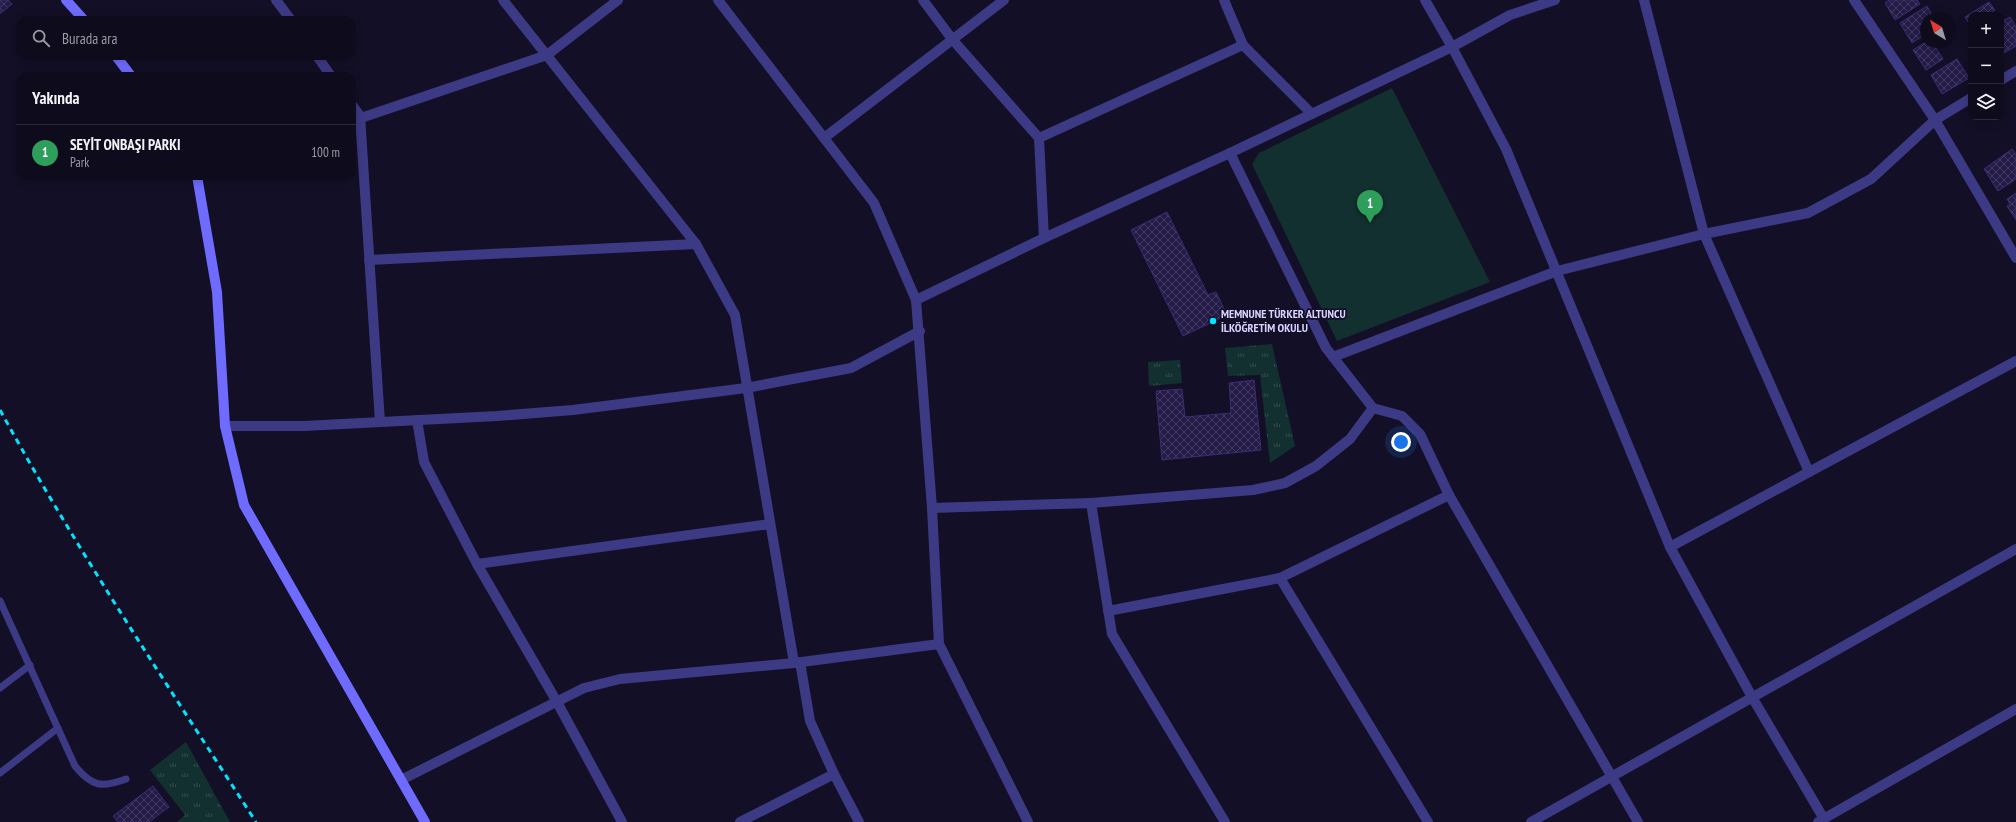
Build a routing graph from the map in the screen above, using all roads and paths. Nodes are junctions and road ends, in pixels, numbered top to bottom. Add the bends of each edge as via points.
1 (66, 0) edge
2 (276, 0) edge
3 (503, 0) edge
4 (618, 0) edge
5 (718, 0) edge
6 (923, 0) edge
7 (1004, 0) edge
8 (1224, 0) edge
9 (1425, 0) edge
10 (1555, 0) edge
11 (1644, 0) edge
12 (1857, 1) edge
13 (80, 16) edge
14 (288, 16) edge
15 (952, 39) junction
16 (1243, 45) junction
17 (1452, 47) junction
18 (547, 55) junction
19 (119, 60) edge
20 (320, 60) edge
21 (2016, 71) edge
22 (128, 72) edge
23 (328, 72) edge
24 (2004, 78) edge
25 (1968, 100) edge
26 (1312, 114) junction
27 (356, 120) edge
28 (1934, 120) junction
29 (824, 138) junction
30 (1038, 138) junction
31 (1230, 153) junction
32 (198, 180) edge
33 (1704, 234) junction
34 (1044, 238) junction
35 (696, 244) junction
36 (2014, 251) edge
37 (369, 260) junction
38 (1557, 271) junction
39 (916, 300) junction
40 (920, 331) junction
41 (1333, 357) junction
42 (2016, 360) edge
43 (746, 388) junction
44 (1373, 408) junction
45 (417, 420) junction
46 (380, 422) junction
47 (225, 426) junction
48 (1809, 472) junction
49 (1449, 495) junction
50 (1091, 503) junction
51 (932, 508) junction
52 (770, 524) junction
53 (1670, 548) junction
54 (2016, 549) edge
55 (477, 564) junction
56 (1280, 578) junction
57 (0, 601) edge
58 (1108, 611) junction
59 (939, 644) junction
60 (797, 662) junction
61 (30, 665) junction
62 (0, 688) edge
63 (1752, 697) junction
64 (557, 702) junction
65 (2016, 709) edge
66 (58, 728) junction
67 (0, 773) edge
68 (834, 774) junction
69 (1611, 777) junction
70 (126, 779) dead end
71 (401, 780) junction
72 (1821, 820) edge
73 (425, 822) edge
74 (622, 822) edge
75 (740, 822) edge
76 (859, 822) edge
77 (1028, 822) edge
78 (1225, 822) edge
79 (1428, 822) edge
80 (1531, 822) edge
81 (1638, 822) edge

1 - 13 street
2 - 14 street
3 - 18 street
4 - 18 street
5 - 29 street
6 - 15 street
7 - 15 street
8 - 16 street
9 - 17 street
10 - 17 street via 1510,15
11 - 33 street
12 - 28 street
15 - 29 street
15 - 30 street
16 - 26 street
16 - 30 street
17 - 26 street
17 - 38 street via 1506,149
18 - 27 street
18 - 35 street
19 - 22 street
20 - 23 street
21 - 24 street
25 - 28 street
26 - 31 street
27 - 37 street
28 - 33 street via 1871,179 1808,214
28 - 36 street
29 - 39 street via 874,203
30 - 34 street
31 - 34 street
31 - 41 street via 1326,348
32 - 47 street via 217,292
33 - 38 street
33 - 48 street
34 - 39 street
35 - 37 street
35 - 43 street via 735,315
37 - 46 street
38 - 41 street
38 - 53 street
39 - 40 street
40 - 43 street via 851,368
40 - 51 street
41 - 44 street
42 - 48 street
43 - 45 street via 573,410
43 - 52 street
44 - 49 street via 1402,416 1420,434
44 - 50 street via 1350,439 1316,466 1285,483 1253,490
45 - 46 street
45 - 55 street via 424,462
46 - 47 street via 304,426
47 - 71 street via 244,506
48 - 53 street
49 - 56 street
49 - 69 street
50 - 51 street
50 - 58 street
51 - 59 street
52 - 55 street
52 - 60 street
53 - 63 street
54 - 63 street
55 - 64 street
56 - 58 street
56 - 79 street
57 - 61 lane
58 - 78 street via 1112,634
59 - 60 street
59 - 77 street
60 - 64 street via 620,679 584,688
60 - 68 street via 810,721
61 - 62 lane
61 - 66 lane
63 - 69 street
63 - 72 street
64 - 71 street
64 - 74 street
65 - 72 street
66 - 67 lane
66 - 70 lane via 82,776 100,786
68 - 75 street
68 - 76 street
69 - 80 street
69 - 81 street
71 - 73 street

